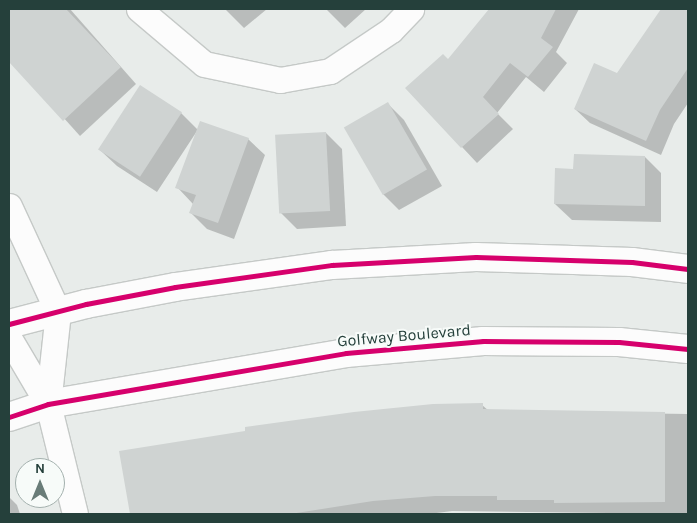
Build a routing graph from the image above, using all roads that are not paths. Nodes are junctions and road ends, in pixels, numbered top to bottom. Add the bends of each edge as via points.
1 (139, 9) edge
2 (411, 9) edge
3 (9, 206) edge
4 (688, 269) edge
5 (58, 312) junction
6 (9, 324) edge
7 (9, 338) edge
8 (688, 349) edge
9 (48, 404) junction
10 (9, 417) edge
11 (75, 514) edge

1 - 2 street via 204,64 280,80 330,71 391,30
3 - 5 street
4 - 5 street via 632,262 476,257 332,264 175,287
5 - 6 street
5 - 9 street
7 - 9 street
8 - 9 street, Golfway Boulevard via 619,342 482,341 346,353
9 - 10 street, Golfway Boulevard
9 - 11 street

